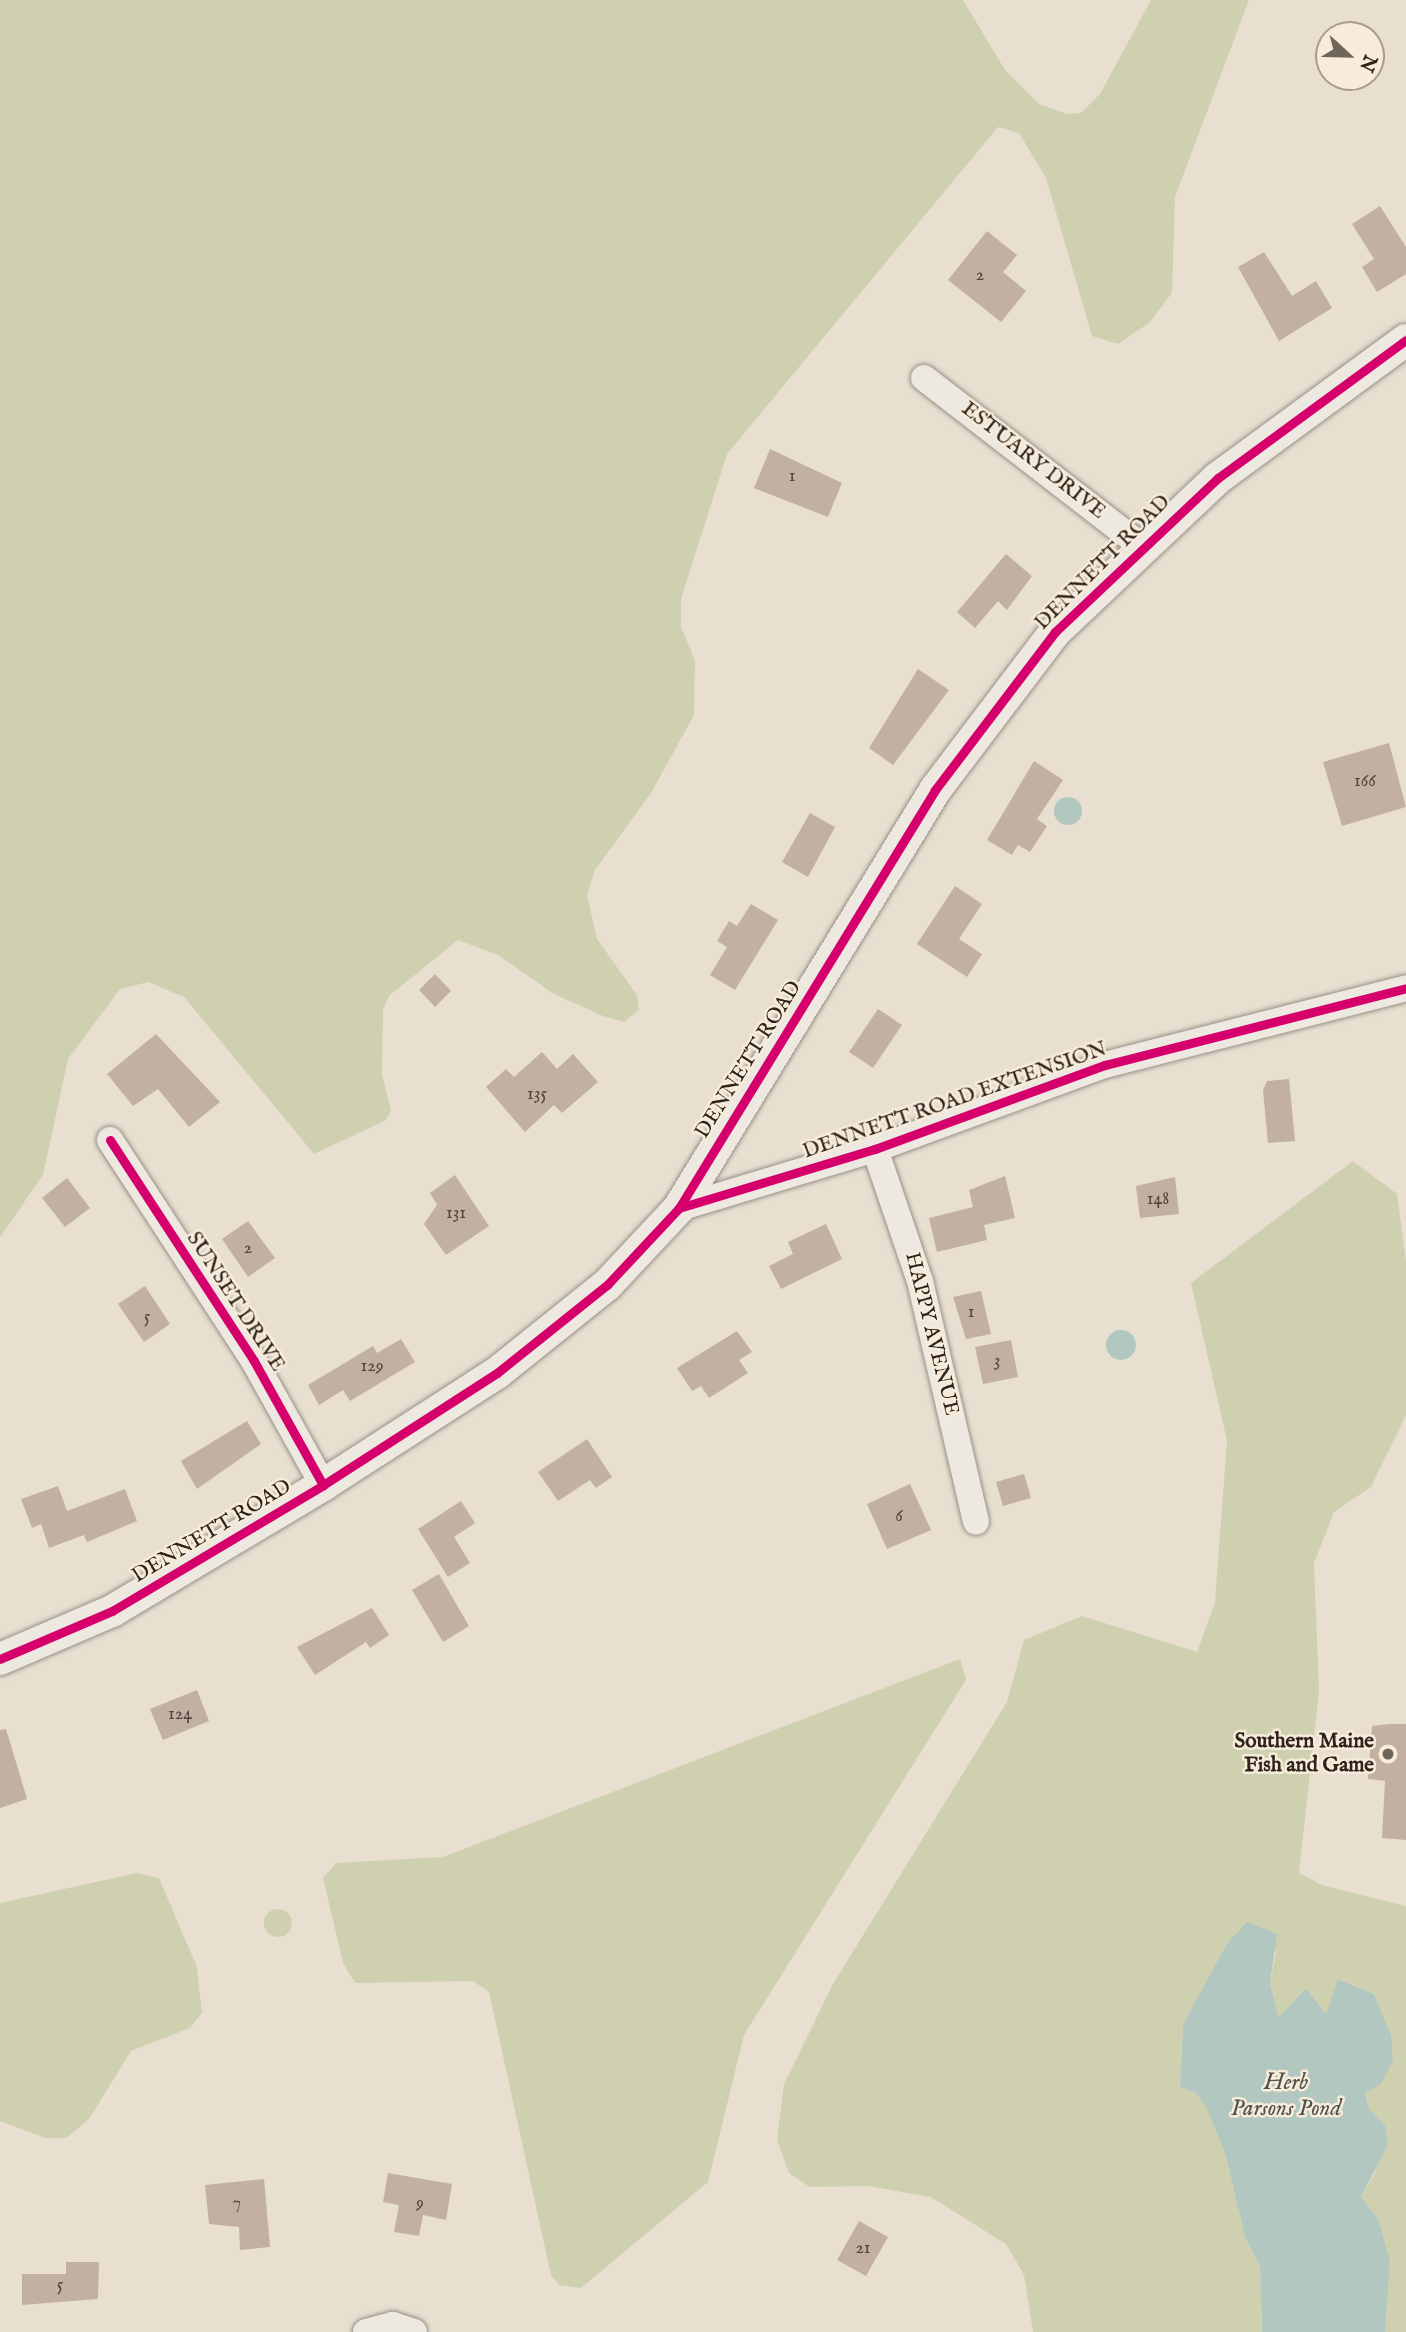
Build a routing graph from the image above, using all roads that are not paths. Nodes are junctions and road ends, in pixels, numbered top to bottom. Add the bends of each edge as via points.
1 (1406, 340) edge
2 (924, 378) dead end
3 (1140, 545) junction
4 (1406, 988) edge
5 (110, 1140) dead end
6 (875, 1149) junction
7 (679, 1208) junction
8 (324, 1485) junction
9 (976, 1522) dead end
10 (0, 1660) edge
11 (366, 2332) edge
12 (414, 2332) edge

1 - 3 street, DENNETT ROAD via 1218,478
2 - 3 street, ESTUARY DRIVE
3 - 7 street, DENNETT ROAD via 1055,632 941,782
4 - 6 street, DENNETT ROAD EXTENSION via 1105,1065
5 - 8 street, SUNSET DRIVE via 254,1361
6 - 7 street, DENNETT ROAD EXTENSION
6 - 9 street, HAPPY AVENUE via 920,1281
7 - 8 street, DENNETT ROAD via 568,1319
8 - 10 street, DENNETT ROAD via 123,1605
11 - 12 street via 393,2325

